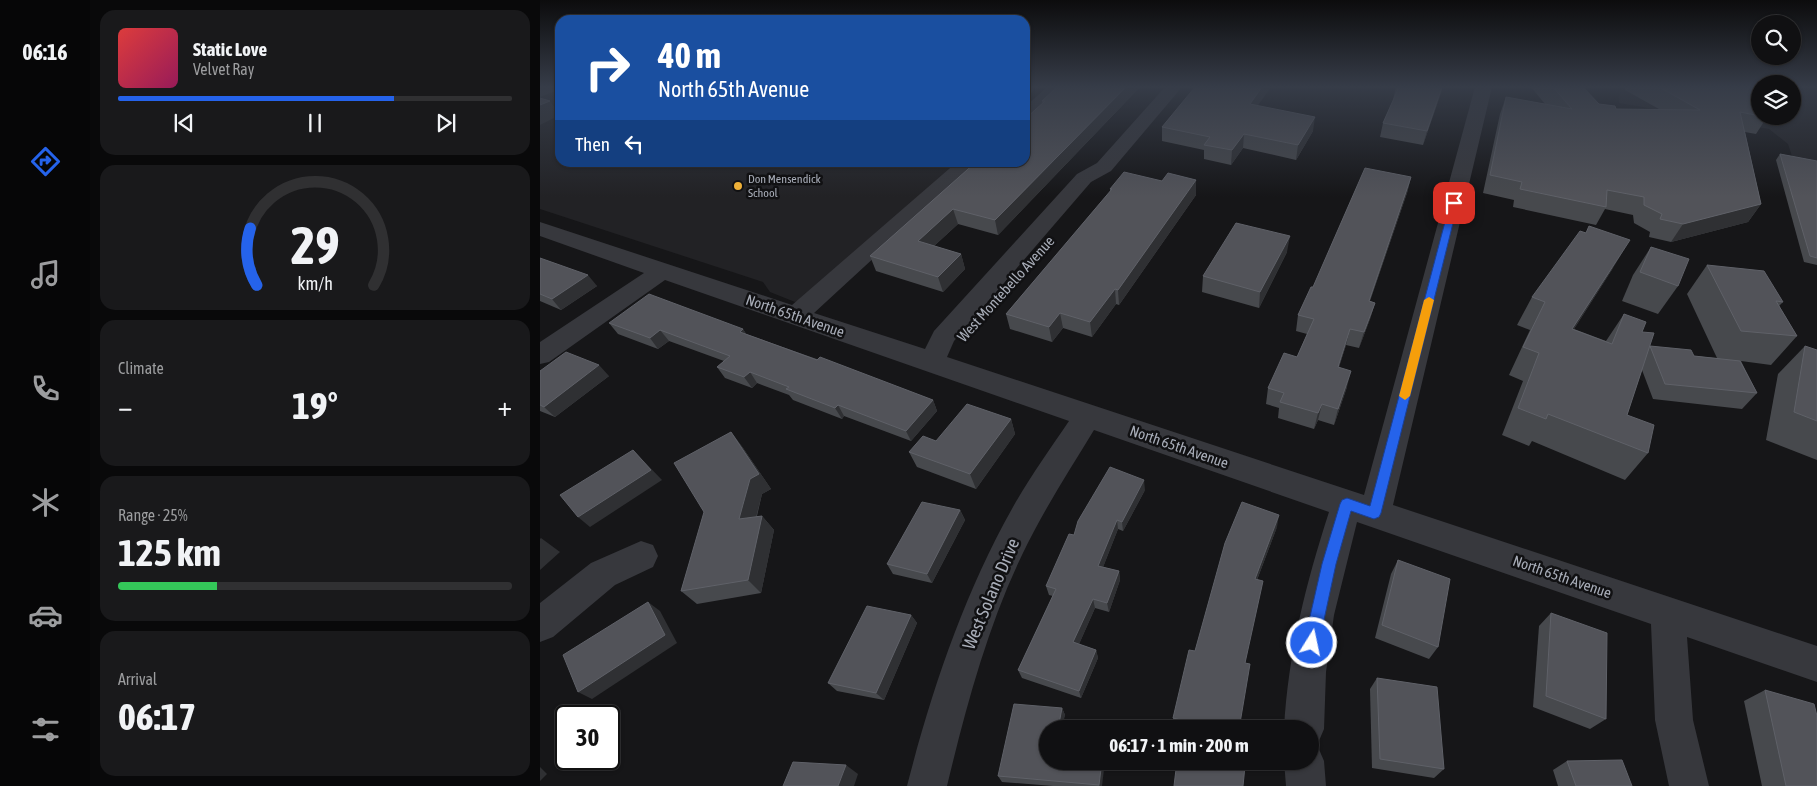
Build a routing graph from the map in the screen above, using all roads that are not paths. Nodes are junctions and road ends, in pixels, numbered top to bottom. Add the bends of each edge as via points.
1 (1142, 124) edge
2 (1473, 124) edge
3 (963, 167) edge
4 (540, 229) edge
5 (662, 271) junction
6 (796, 316) junction
7 (540, 355) edge
8 (932, 362) junction
9 (1088, 416) junction
10 (1361, 509) junction
11 (641, 556) dead end
12 (1668, 614) junction
13 (540, 625) edge
14 (1817, 664) edge
15 (1304, 720) edge
16 (1305, 770) edge
17 (927, 786) edge
18 (1306, 786) edge
19 (1689, 786) edge

1 - 8 street, West Montebello Avenue via 1104,167 1099,183 962,342
2 - 10 street
3 - 6 street
4 - 5 street, North 65th Avenue
5 - 6 street, North 65th Avenue
5 - 7 street
6 - 8 street, North 65th Avenue
8 - 9 street, North 65th Avenue
9 - 10 street, North 65th Avenue
9 - 17 street, West Solano Drive via 1026,514 1001,563 954,685
10 - 12 street, North 65th Avenue
10 - 15 street via 1329,564 1314,626 1304,693
11 - 13 street via 603,574
12 - 14 street, North 65th Avenue
12 - 19 street via 1674,720
16 - 18 street

